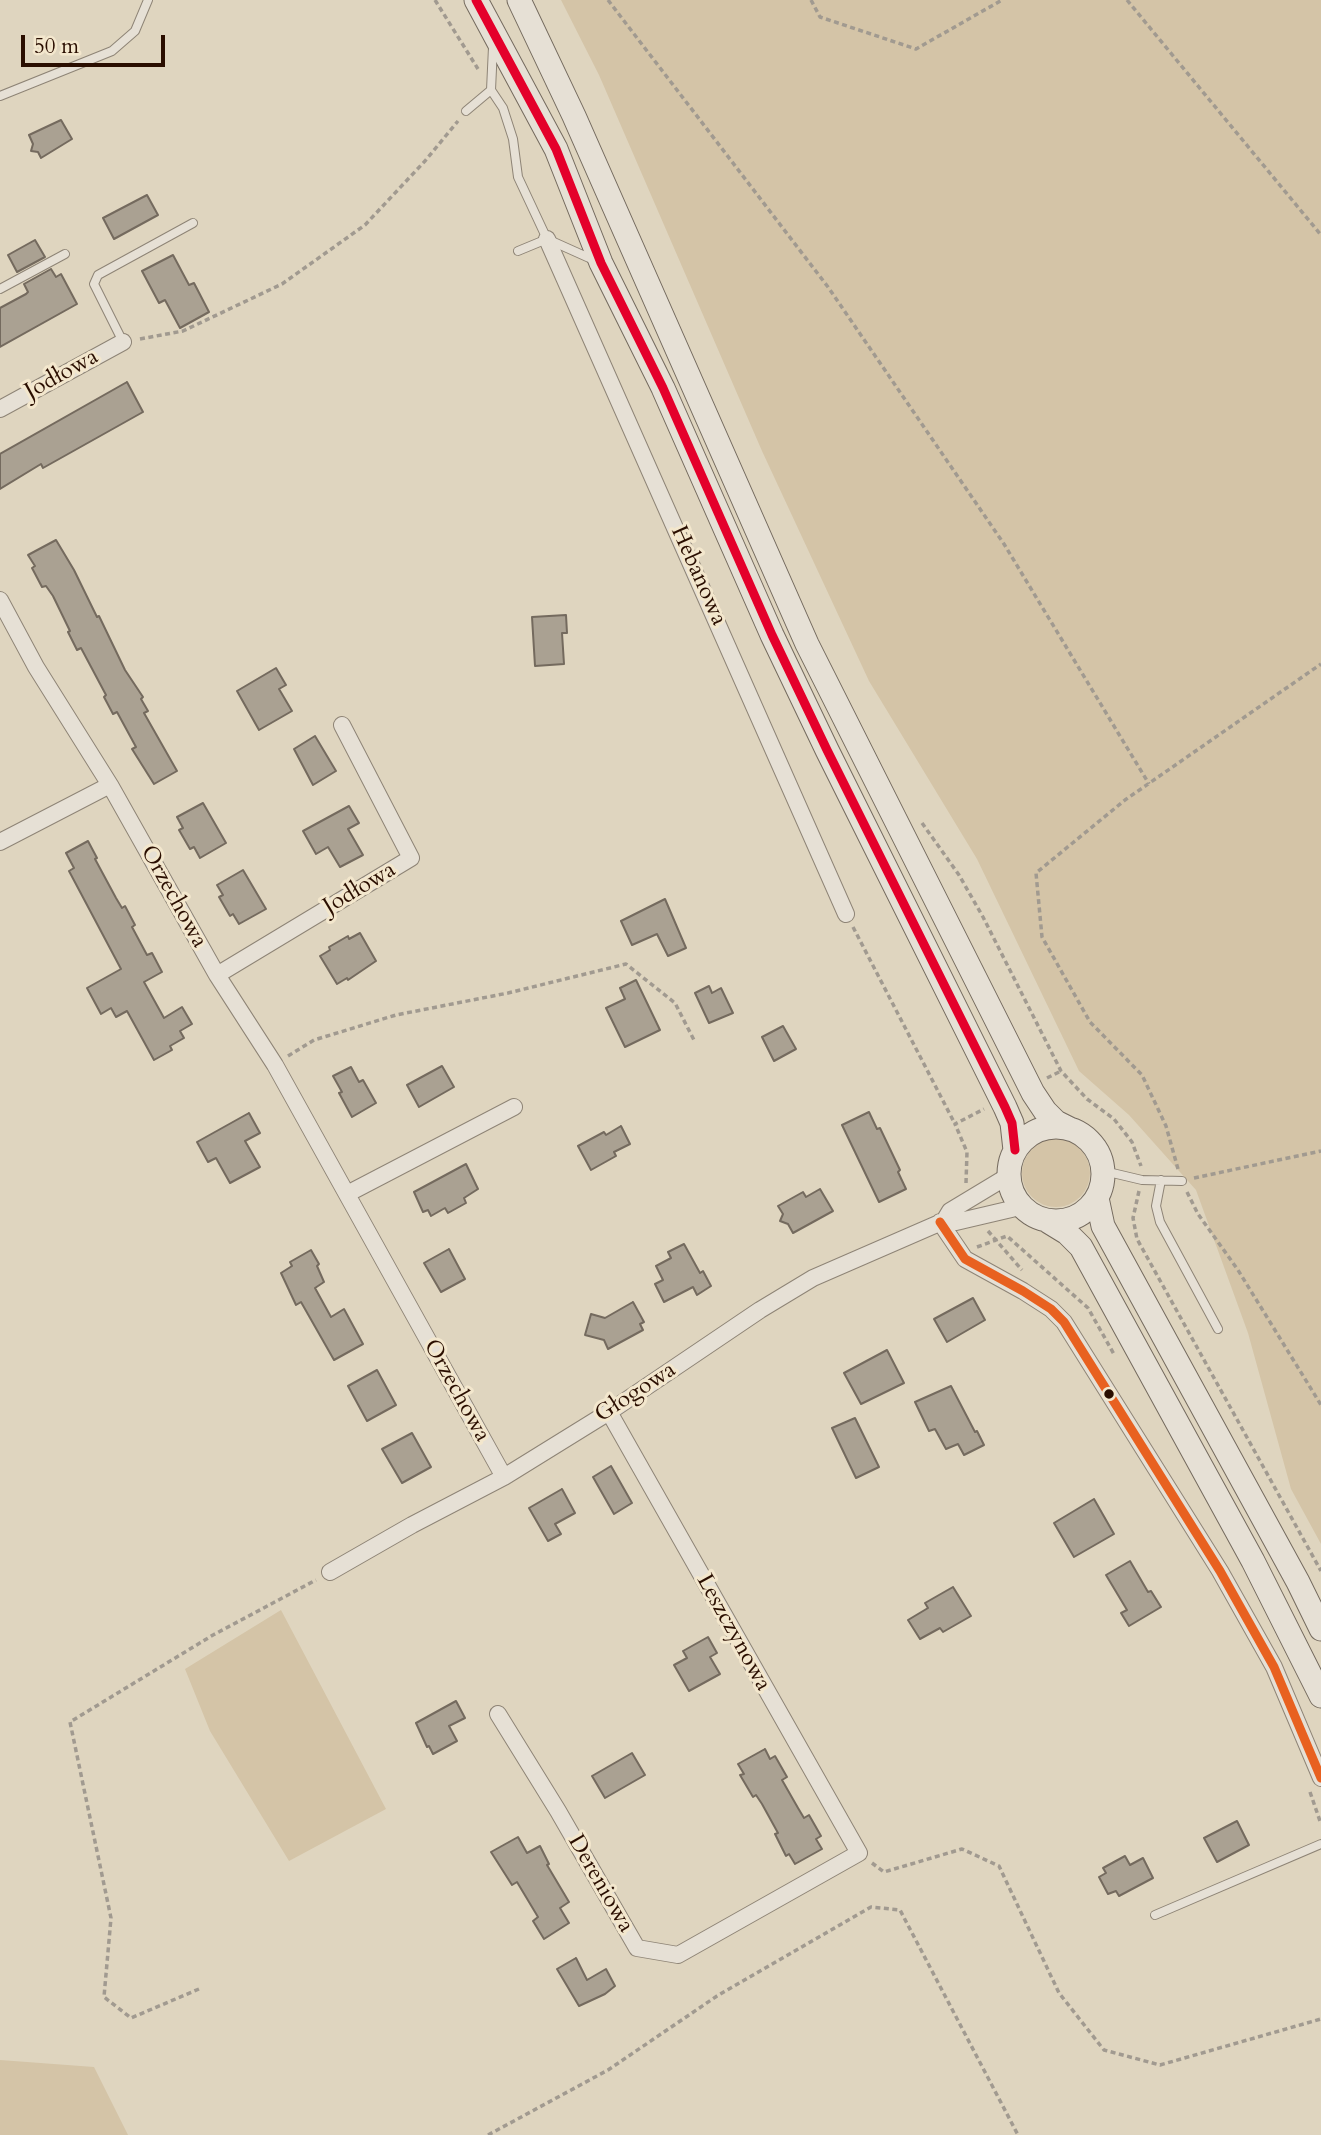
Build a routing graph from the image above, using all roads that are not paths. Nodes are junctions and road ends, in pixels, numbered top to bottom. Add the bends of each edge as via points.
1 (148, 0) edge
2 (476, 0) edge
3 (519, 0) edge
4 (493, 33) junction
5 (491, 90) junction
6 (0, 96) edge
7 (466, 111) road end
8 (193, 223) dead end
9 (547, 239) junction
10 (518, 251) dead end
11 (65, 254) dead end
12 (601, 263) junction
13 (0, 289) edge
14 (123, 342) joint
15 (0, 409) edge
16 (0, 600) edge
17 (342, 725) dead end
18 (110, 785) junction
19 (0, 842) edge
20 (846, 914) road end
21 (217, 975) junction
22 (514, 1107) dead end
23 (1070, 1129) junction
24 (1015, 1150) junction
25 (1104, 1171) junction
26 (1008, 1176) junction
27 (1161, 1180) junction
28 (1182, 1181) road end
29 (347, 1194) junction
30 (1097, 1198) junction
31 (1020, 1206) junction
32 (942, 1222) junction
33 (1049, 1222) junction
34 (1218, 1329) dead end
35 (609, 1412) junction
36 (504, 1477) junction
37 (330, 1572) road end
38 (1321, 1629) edge
39 (1321, 1696) edge
40 (498, 1714) dead end
41 (1321, 1778) edge
42 (1321, 1844) edge
43 (859, 1853) joint
44 (1155, 1915) dead end

1 - 6 lane via 135,31 112,51
2 - 4 main road
3 - 23 main road via 807,644 1029,1086 1045,1111
4 - 5 lane
4 - 12 main road via 556,149
5 - 7 lane
5 - 9 lane via 503,108 513,139 518,177
8 - 14 lane via 99,275 94,284
9 - 10 lane
9 - 12 lane
9 - 20 street, Hebanowa
11 - 13 lane
12 - 24 main road via 663,388 772,635 1012,1123
14 - 15 street, Jodłowa
16 - 18 street, Orzechowa
17 - 21 street, Jodłowa via 411,858
18 - 19 street
18 - 21 street, Orzechowa
21 - 29 street, Orzechowa via 275,1065
22 - 29 street
23 - 24 main road via 1045,1128
23 - 25 main road via 1093,1145
24 - 26 main road
25 - 27 lane
25 - 30 main road
26 - 31 main road
26 - 32 street, Głogowa via 950,1211
27 - 28 lane
27 - 34 lane via 1156,1206 1160,1222
29 - 36 street, Orzechowa
30 - 33 main road via 1077,1217
30 - 38 main road via 1103,1226
31 - 32 street, Głogowa
31 - 33 main road
32 - 35 street, Głogowa via 813,1278
32 - 41 street via 965,1259 1051,1309 1064,1322 1227,1583 1274,1667
33 - 39 main road via 1081,1247 1253,1561
35 - 36 street, Głogowa
35 - 43 street, Leszczynowa
36 - 37 street, Głogowa
40 - 43 street, Dereniowa via 637,1948 678,1955
42 - 44 lane

